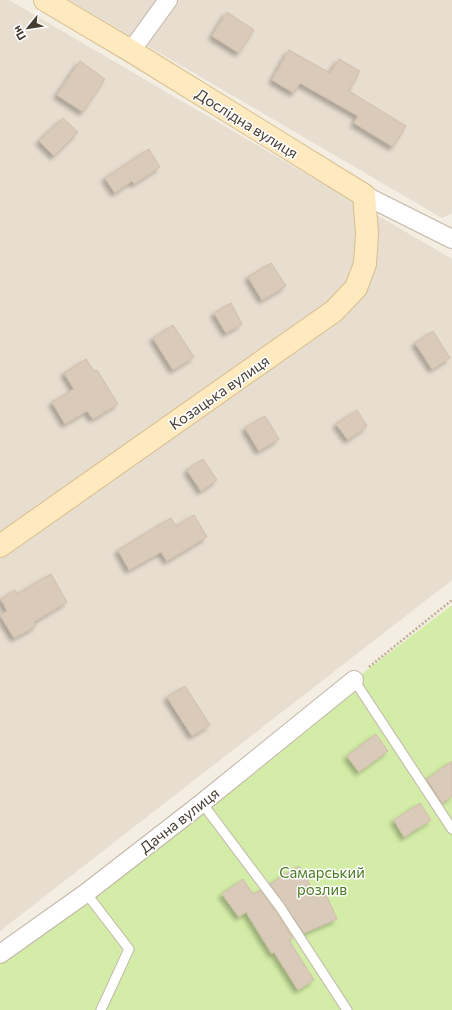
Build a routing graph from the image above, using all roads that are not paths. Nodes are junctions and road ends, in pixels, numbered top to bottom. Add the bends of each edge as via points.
1 (45, 0) edge
2 (168, 0) edge
3 (131, 51) junction
4 (364, 195) junction
5 (452, 239) edge
6 (0, 546) edge
7 (354, 680) joint
8 (202, 803) junction
9 (452, 829) edge
10 (86, 893) junction
11 (0, 954) edge
12 (101, 1010) edge
13 (347, 1010) edge

1 - 3 street, Дослідна вулиця
2 - 3 street
3 - 4 street, Дослідна вулиця
4 - 5 street, Дослідна вулиця
4 - 6 street, Козацька вулиця via 367,233 365,264 356,288 334,311
7 - 8 street, Дачна вулиця
7 - 9 lane
8 - 10 street, Дачна вулиця
8 - 13 lane via 280,907
10 - 11 street, Дачна вулиця
10 - 12 lane via 129,949

